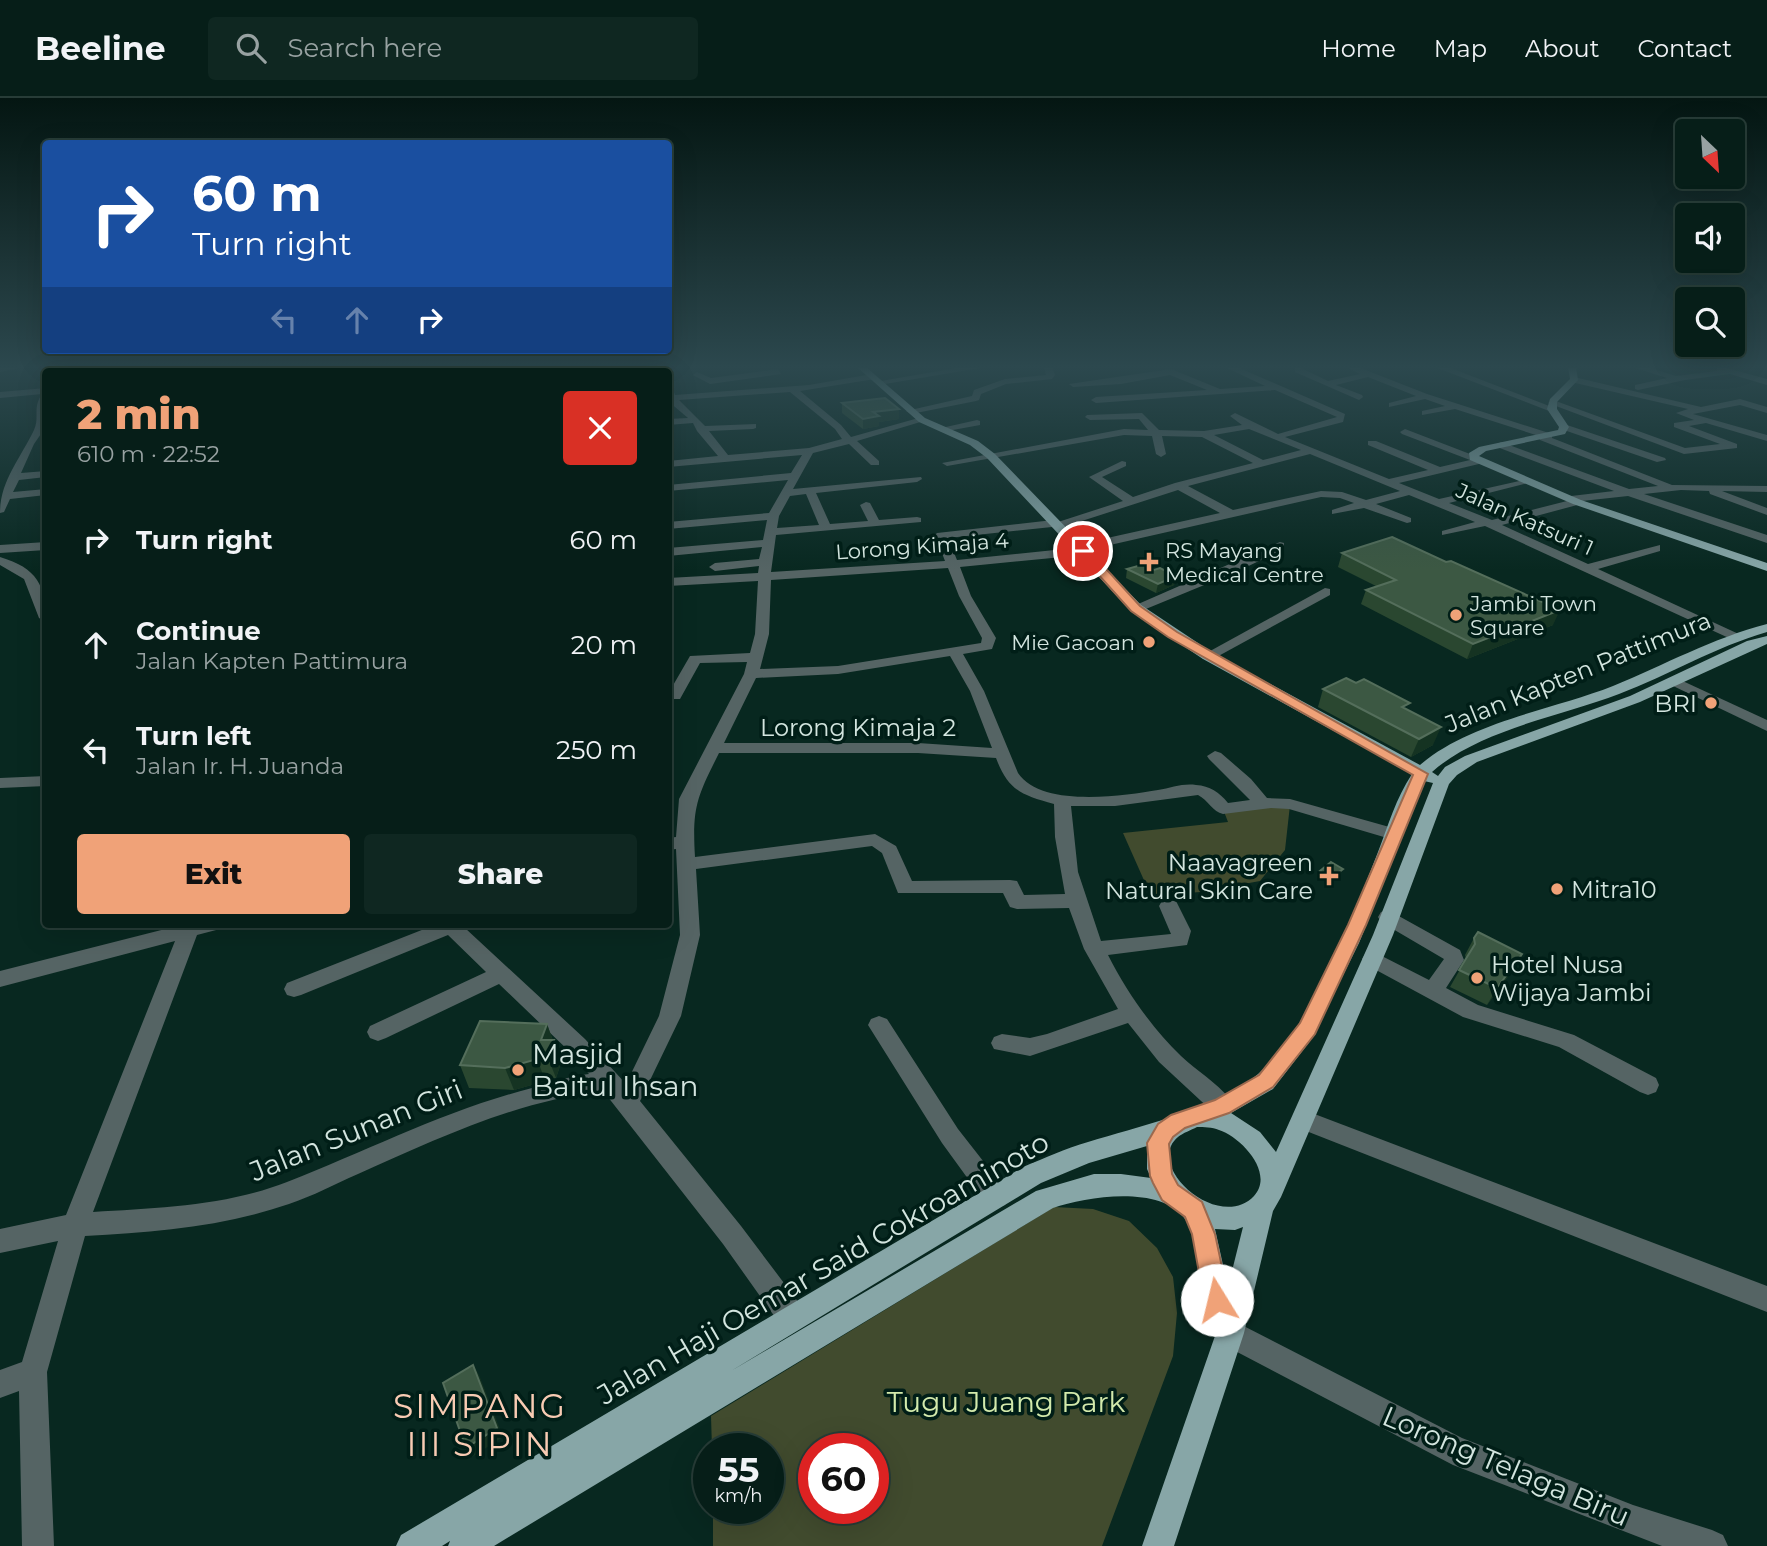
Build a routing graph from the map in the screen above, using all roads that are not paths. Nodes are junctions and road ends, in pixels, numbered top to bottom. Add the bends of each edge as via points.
1 (35, 435) edge
2 (706, 435) edge
3 (844, 435) edge
4 (867, 435) edge
5 (955, 435) edge
6 (1105, 435) edge
7 (1156, 435) edge
8 (1206, 435) edge
9 (1271, 435) edge
10 (1282, 435) edge
11 (1412, 435) edge
12 (1539, 435) edge
13 (1554, 435) edge
14 (1586, 435) edge
15 (1641, 435) edge
16 (1703, 435) edge
17 (1546, 437) junction
18 (1279, 438) junction
19 (850, 441) junction
20 (42, 442) edge
21 (1372, 443) dead end
22 (29, 444) junction
23 (1501, 445) junction
24 (1310, 451) junction
25 (808, 452) junction
26 (1161, 454) dead end
27 (991, 456) junction
28 (726, 459) junction
29 (1476, 459) junction
30 (1661, 460) dead end
31 (875, 463) dead end
32 (947, 463) dead end
33 (672, 464) edge
34 (1122, 464) dead end
35 (1263, 464) junction
36 (1438, 470) junction
37 (918, 474) dead end
38 (42, 475) edge
39 (797, 476) junction
40 (1524, 481) junction
41 (1388, 482) junction
42 (1179, 485) junction
43 (7, 486) edge
44 (1671, 487) junction
45 (672, 488) edge
46 (1698, 488) junction
47 (1767, 489) edge
48 (42, 491) edge
49 (810, 491) junction
50 (1411, 491) junction
51 (786, 493) junction
52 (1629, 493) junction
53 (1131, 500) junction
54 (1574, 500) junction
55 (1440, 502) junction
56 (1367, 504) junction
57 (866, 505) dead end
58 (0, 510) edge
59 (1336, 512) dead end
60 (1767, 512) edge
61 (1233, 515) junction
62 (917, 520) dead end
63 (1408, 520) dead end
64 (875, 523) junction
65 (1489, 523) junction
66 (1055, 524) junction
67 (672, 526) edge
68 (826, 527) junction
69 (770, 530) junction
70 (1446, 533) dead end
71 (1767, 539) edge
72 (42, 546) edge
73 (1280, 546) dead end
74 (1656, 548) dead end
75 (0, 549) edge
76 (1081, 549) junction
77 (672, 551) edge
78 (0, 561) edge
79 (952, 564) junction
80 (715, 567) dead end
81 (1767, 567) edge
82 (1587, 568) junction
83 (764, 569) junction
84 (672, 581) edge
85 (1325, 592) dead end
86 (42, 596) edge
87 (1136, 608) junction
88 (1767, 628) edge
89 (1736, 636) junction
90 (1767, 640) edge
91 (955, 653) junction
92 (1208, 656) junction
93 (756, 657) junction
94 (751, 674) junction
95 (1674, 681) junction
96 (675, 696) dead end
97 (1767, 726) edge
98 (715, 748) junction
99 (1001, 753) junction
100 (1215, 756) dead end
101 (1421, 774) junction
102 (42, 781) edge
103 (0, 783) edge
104 (1441, 783) junction
105 (1062, 801) junction
106 (1263, 805) junction
107 (1394, 834) junction
108 (677, 843) edge
109 (687, 864) junction
110 (1075, 901) junction
111 (1169, 906) dead end
112 (1357, 925) junction
113 (1385, 926) junction
114 (200, 928) edge
115 (445, 928) edge
116 (455, 928) edge
117 (188, 932) junction
118 (1094, 949) junction
119 (1372, 959) junction
120 (500, 974) junction
121 (0, 979) edge
122 (294, 989) dead end
123 (1432, 992) junction
124 (1132, 1013) junction
125 (878, 1024) dead end
126 (378, 1032) dead end
127 (1002, 1043) dead end
128 (608, 1082) junction
129 (1648, 1085) dead end
130 (628, 1103) junction
131 (1222, 1106) junction
132 (1195, 1117) junction
133 (1304, 1120) junction
134 (1166, 1130) junction
135 (1170, 1192) junction
136 (1267, 1196) junction
137 (996, 1197) junction
138 (1194, 1210) junction
139 (75, 1225) junction
140 (0, 1241) edge
141 (1767, 1299) edge
142 (792, 1317) junction
143 (1230, 1333) junction
144 (33, 1372) junction
145 (0, 1384) edge
146 (38, 1546) edge
147 (412, 1546) edge
148 (464, 1546) edge
149 (1158, 1546) edge
150 (1712, 1546) edge

1 - 22 street
2 - 28 street
3 - 19 street
4 - 19 street
5 - 27 main road
6 - 27 street
7 - 26 street
8 - 35 street
9 - 18 street, Jalan Katsuri 1
10 - 18 street
11 - 29 street
12 - 17 street
13 - 17 main road
14 - 30 street
15 - 16 street via 1684,451 1733,446
17 - 23 main road
17 - 44 street
18 - 24 street, Jalan Katsuri 1
19 - 25 street
19 - 31 street
20 - 22 street
21 - 36 street
22 - 43 street
23 - 29 main road via 1477,451
23 - 52 street
24 - 35 street
24 - 41 street, Jalan Katsuri 1
25 - 28 street
25 - 39 street
27 - 32 street
27 - 66 main road
28 - 33 street
29 - 36 street
29 - 40 main road
34 - 53 street via 1094,477
35 - 42 street
36 - 41 street
37 - 49 street
38 - 43 street
39 - 45 street
39 - 51 street
40 - 54 main road
40 - 55 street
41 - 50 street, Jalan Katsuri 1
42 - 53 street
42 - 61 street
43 - 48 street
43 - 58 street
44 - 46 street
44 - 52 street
46 - 47 street
46 - 60 street
49 - 51 street
49 - 68 street
50 - 55 street, Jalan Katsuri 1
50 - 56 street
51 - 69 street
52 - 54 street
52 - 71 street
53 - 66 street
54 - 65 street
54 - 81 main road
55 - 65 street, Jalan Katsuri 1
56 - 59 street
56 - 61 street, Lorong Kimaja 4 via 1321,494
56 - 63 street, Lorong Kimaja 4
57 - 64 street
61 - 76 street, Lorong Kimaja 4
62 - 64 street
64 - 68 street
65 - 70 street
65 - 82 street, Jalan Katsuri 1
66 - 76 main road
66 - 79 street via 942,534
67 - 69 street
68 - 69 street
69 - 77 street
69 - 83 street
72 - 75 street
73 - 87 street
74 - 82 street
76 - 79 street, Lorong Kimaja 4
76 - 87 main road
78 - 86 street via 30,577
79 - 83 street, Lorong Kimaja 4
79 - 91 street via 990,642
80 - 83 street
82 - 89 street, Jalan Katsuri 1
83 - 84 street
83 - 93 street via 762,634
85 - 92 street
87 - 92 main road
88 - 89 main road, Jalan Kapten Pattimura
89 - 101 main road, Jalan Kapten Pattimura via 1617,690 1465,743
90 - 95 main road, Jalan Kapten Pattimura
91 - 94 street via 838,670
91 - 99 street via 977,691
92 - 101 main road
93 - 94 street
93 - 96 street via 695,659
94 - 98 street
95 - 97 street
95 - 104 main road, Jalan Kapten Pattimura via 1471,759
98 - 99 street, Lorong Kimaja 2 via 918,748
98 - 108 street via 696,779
99 - 105 street via 1014,782
100 - 106 street
101 - 104 main road
101 - 107 main road, Jalan Kapten Pattimura
102 - 103 street
104 - 113 main road, Jalan Kapten Pattimura
105 - 106 street via 1097,802 1184,790 1205,791 1223,809
105 - 110 street via 1062,833
106 - 107 street via 1290,804
107 - 112 main road, Jalan Kapten Pattimura
108 - 109 street
109 - 110 street via 875,840 890,850 905,888 1010,886 1017,902
109 - 130 street via 690,935 681,981 662,1036
110 - 118 street
111 - 118 street via 1181,931 1180,940
112 - 113 main road
112 - 131 main road, Jalan Kapten Pattimura via 1308,1028 1266,1081
113 - 119 main road, Jalan Kapten Pattimura
113 - 123 street via 1453,955
114 - 117 street
115 - 122 street
116 - 120 street
117 - 121 street
117 - 139 street
118 - 124 street
119 - 123 street
119 - 133 main road, Jalan Kapten Pattimura
120 - 126 street
120 - 128 street via 577,1045
123 - 129 street via 1471,1011 1566,1041
124 - 127 street via 1048,1043
124 - 131 street via 1169,1059
125 - 137 street via 950,1136
128 - 130 street
128 - 139 street, Jalan Sunan Giri via 583,1084 488,1109 289,1193 236,1209 152,1221
130 - 142 street
131 - 132 main road, Jalan Kapten Pattimura
132 - 134 main road
132 - 136 main road via 1228,1122 1257,1142 1270,1163
133 - 136 main road, Jalan Kapten Pattimura
133 - 141 street
134 - 135 main road via 1158,1143 1158,1160
134 - 137 main road, Jalan Haji Oemar Said Cokroaminoto via 1085,1153 1032,1175
135 - 138 main road
135 - 148 main road, Jalan Haji Oemar Said Cokroaminoto via 1114,1183 1078,1186 1045,1199
136 - 138 main road via 1238,1218
136 - 143 main road, Jalan Kapten Pattimura
137 - 142 main road, Jalan Haji Oemar Said Cokroaminoto
138 - 143 main road
139 - 140 street, Jalan Sunan Giri
139 - 144 street
142 - 147 main road, Jalan Haji Oemar Said Cokroaminoto
143 - 149 main road, Jalan Kapten Pattimura
143 - 150 street, Lorong Telaga Biru via 1452,1450
144 - 145 street
144 - 146 street

